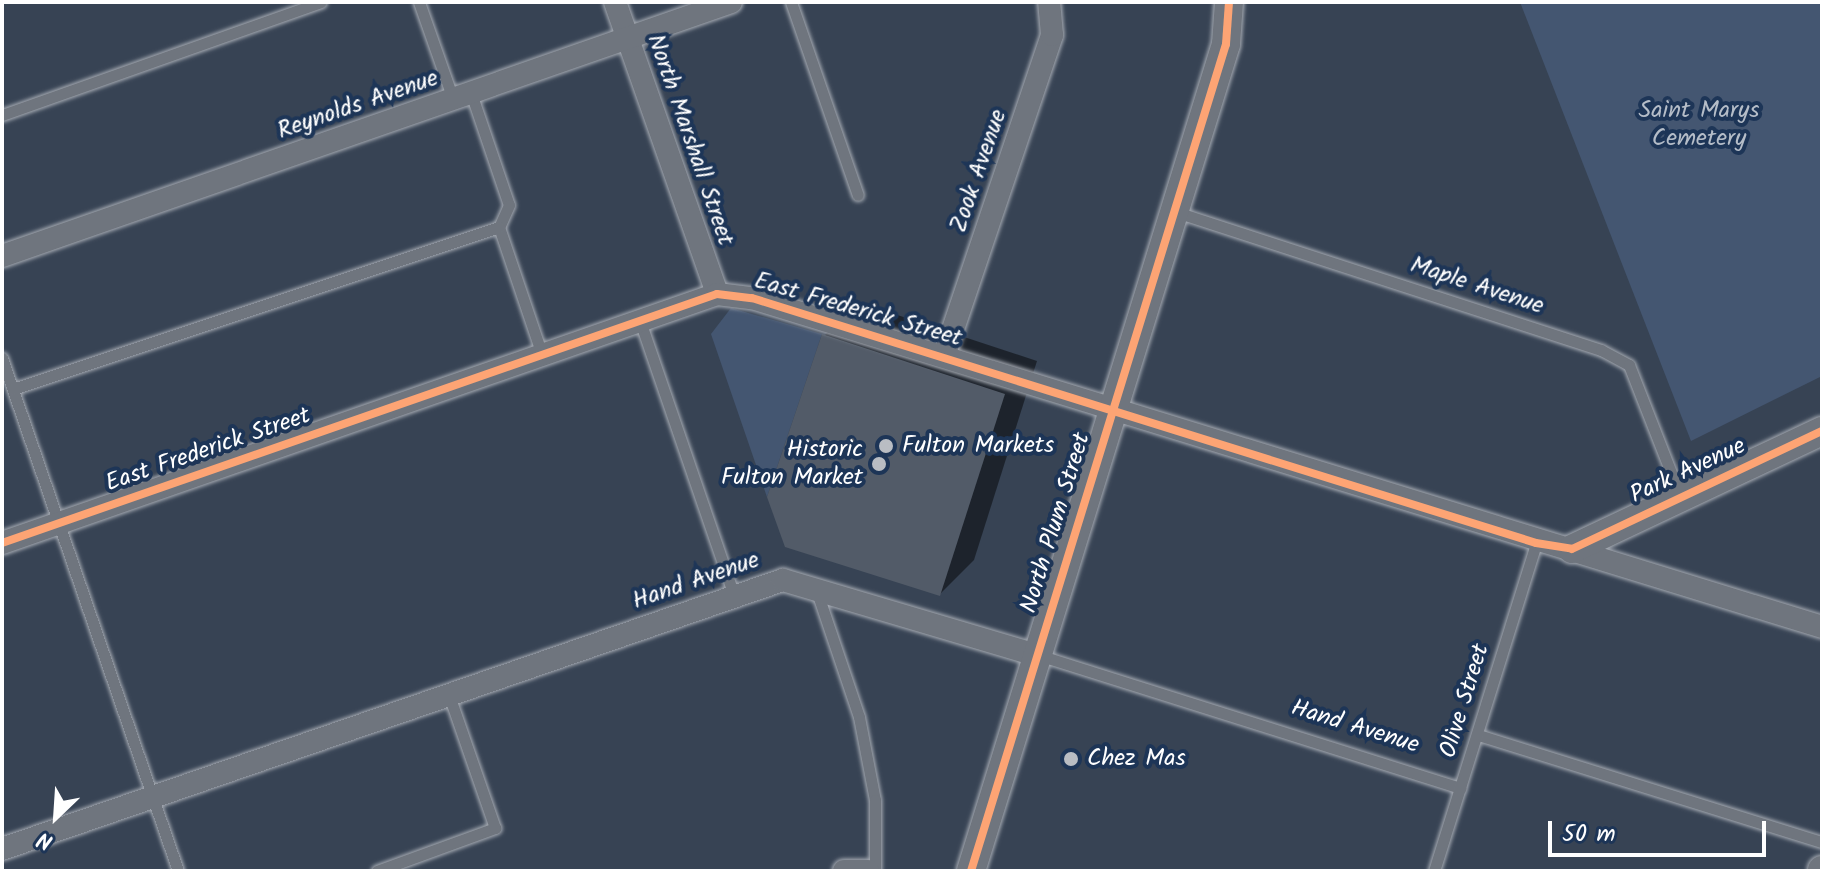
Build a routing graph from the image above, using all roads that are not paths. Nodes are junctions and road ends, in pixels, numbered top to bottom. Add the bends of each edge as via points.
1 (321, 2) edge
2 (419, 2) edge
3 (615, 2) edge
4 (731, 2) edge
5 (791, 2) edge
6 (1049, 2) edge
7 (1229, 2) edge
8 (628, 38) junction
9 (462, 96) junction
10 (2, 115) edge
11 (858, 195) dead end
12 (1174, 212) junction
13 (499, 227) junction
14 (2, 256) edge
15 (717, 294) junction
16 (640, 321) junction
17 (542, 355) junction
18 (944, 356) junction
19 (2, 358) edge
20 (13, 389) junction
21 (1112, 410) junction
22 (1822, 431) edge
23 (1680, 497) junction
24 (58, 523) junction
25 (2, 543) edge
26 (1536, 543) junction
27 (1572, 549) junction
28 (816, 589) junction
29 (734, 596) junction
30 (1822, 627) edge
31 (1036, 655) junction
32 (449, 695) junction
33 (1478, 735) junction
34 (1461, 788) junction
35 (152, 798) junction
36 (1822, 842) edge
37 (2, 849) edge
38 (178, 871) edge
39 (377, 871) edge
40 (844, 871) edge
41 (868, 871) edge
42 (875, 871) edge
43 (950, 871) edge
44 (970, 871) edge
45 (1434, 871) edge

1 - 10 lane
2 - 9 lane
3 - 8 street, North Marshall Street
4 - 8 street, Reynolds Avenue
5 - 11 lane
6 - 18 street, Zook Avenue via 1052,35
7 - 12 street, North Plum Street via 1226,44
8 - 9 street, Reynolds Avenue
8 - 15 street, North Marshall Street
9 - 13 lane via 509,205
9 - 14 street, Reynolds Avenue
12 - 21 street, North Plum Street
12 - 23 lane, Maple Avenue via 1629,365
13 - 17 lane
13 - 20 lane
15 - 16 street, East Frederick Street
15 - 18 street, East Frederick Street via 752,298
16 - 17 street, East Frederick Street
16 - 29 lane
17 - 24 street, East Frederick Street
18 - 21 street, East Frederick Street
19 - 20 lane
20 - 24 lane
21 - 26 street, East Frederick Street
21 - 31 street, North Plum Street
22 - 23 street, Park Avenue
23 - 27 street, Park Avenue
24 - 25 street, East Frederick Street
24 - 35 lane
26 - 27 street, East Frederick Street
26 - 33 lane, Olive Street
27 - 30 street, East Frederick Street
28 - 29 street, Hand Avenue via 783,580
28 - 31 street, Hand Avenue
28 - 42 lane via 859,717 875,800
29 - 32 street, Hand Avenue
31 - 34 lane, Hand Avenue
31 - 44 street, North Plum Street
32 - 35 street, Hand Avenue
32 - 39 lane via 495,828
33 - 34 lane, Olive Street
33 - 36 lane
34 - 45 lane, Olive Street
35 - 37 street, Hand Avenue
35 - 38 lane
40 - 41 street
43 - 44 street

